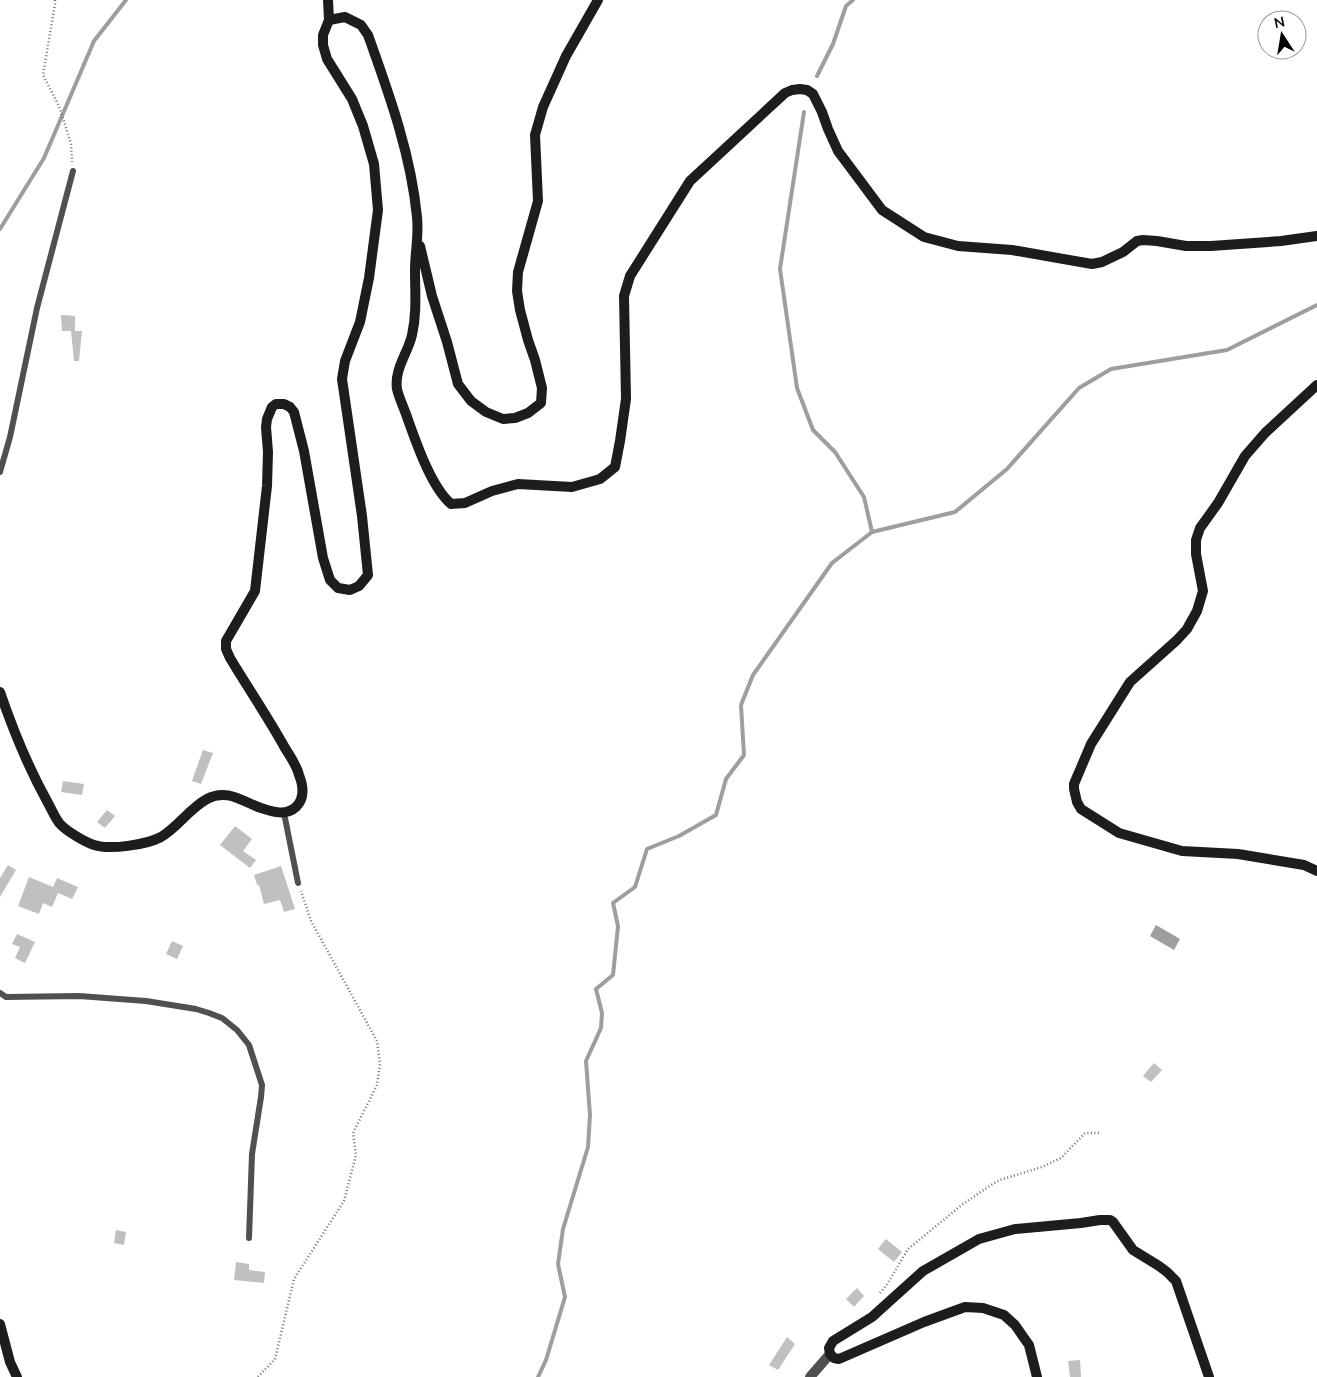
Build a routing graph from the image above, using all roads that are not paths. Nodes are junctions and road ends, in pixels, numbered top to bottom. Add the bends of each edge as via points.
1 (328, 0) edge
2 (598, 0) edge
3 (329, 20) junction
4 (73, 171) road end
5 (418, 234) junction
6 (1317, 236) edge
7 (1317, 385) edge
8 (0, 472) edge
9 (0, 692) edge
10 (284, 813) junction
11 (1317, 871) edge
12 (298, 883) road end
13 (0, 993) edge
14 (249, 1238) dead end
15 (0, 1324) edge
16 (830, 1354) junction
17 (17, 1377) edge
18 (810, 1377) edge
19 (1037, 1377) edge
20 (1209, 1377) edge

1 - 3 street
2 - 5 street via 566,56 543,107 535,135 538,201 518,272 517,291 542,388 541,402 528,413 503,419 486,412 458,384
3 - 5 street via 345,17 361,25 368,35 402,136
3 - 10 street via 323,45 327,59 352,99 364,126 374,164 378,210 360,322 345,361 342,379 368,575 359,586 350,590 338,588 330,580 294,412 284,404 276,404 266,427 268,486 255,591 226,641 226,648 299,773 303,789 300,803
4 - 8 lane via 37,308
5 - 6 street via 412,336 398,372 397,389 416,443 444,498 451,504 466,503 518,484 572,487 600,479 615,467 626,398 624,296 630,276 690,181 792,90 807,90 813,94 838,151 882,210 924,237 958,246 1012,250 1092,264 1143,240 1211,246
7 - 11 street via 1245,456 1200,528 1196,554 1202,591 1197,611 1187,629 1130,682 1090,744 1074,789 1081,809 1119,833 1182,851 1238,854
9 - 10 street via 14,734 60,824 94,845 132,846 160,837 201,803 223,794
10 - 12 lane
13 - 14 lane via 6,997 79,996 146,1001 209,1013 237,1030 249,1045 262,1085 252,1154
15 - 17 street
16 - 18 street
16 - 19 street via 839,1359 965,1307 983,1308 1004,1315 1015,1326 1029,1346
16 - 20 street via 833,1341 872,1317 923,1271 979,1238 1014,1228 1110,1220 1133,1250 1176,1281

